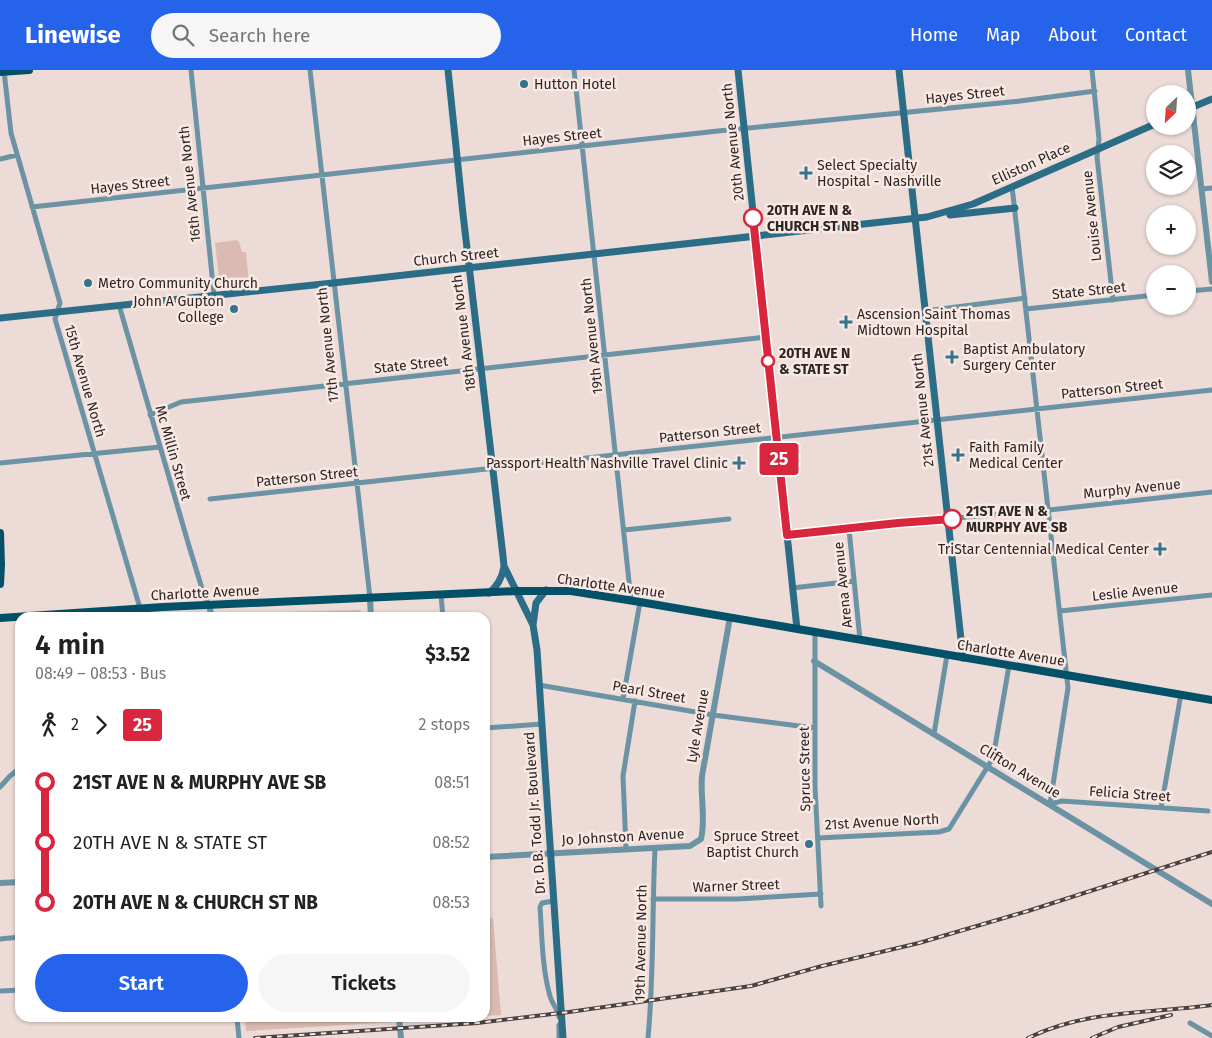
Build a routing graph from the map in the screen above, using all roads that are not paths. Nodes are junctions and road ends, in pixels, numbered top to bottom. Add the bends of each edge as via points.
1 (29, 70) edge
2 (191, 70) edge
3 (310, 70) edge
4 (448, 70) edge
5 (574, 70) edge
6 (738, 70) edge
7 (898, 70) edge
8 (1092, 70) edge
9 (1188, 70) edge
10 (2, 72) edge
11 (1189, 85) edge
12 (1095, 91) junction
13 (1212, 99) edge
14 (1196, 106) edge
15 (903, 113) junction
16 (1146, 128) edge
17 (744, 129) junction
18 (1194, 135) edge
19 (582, 146) junction
20 (1098, 149) junction
21 (17, 154) junction
22 (0, 159) edge
23 (457, 160) junction
24 (322, 174) junction
25 (1012, 186) junction
26 (1212, 188) edge
27 (203, 189) junction
28 (1202, 189) junction
29 (32, 207) junction
30 (1015, 208) junction
31 (927, 217) junction
32 (915, 219) junction
33 (755, 237) junction
34 (594, 254) junction
35 (469, 268) junction
36 (1212, 282) edge
37 (333, 283) junction
38 (1212, 289) edge
39 (1196, 290) edge
40 (214, 295) junction
41 (1146, 296) edge
42 (1025, 298) junction
43 (1112, 300) junction
44 (119, 305) junction
45 (1026, 309) junction
46 (57, 311) junction
47 (925, 311) junction
48 (0, 318) edge
49 (766, 337) junction
50 (606, 354) junction
51 (481, 368) junction
52 (345, 383) junction
53 (1212, 390) edge
54 (1038, 408) junction
55 (150, 415) junction
56 (937, 420) junction
57 (776, 437) junction
58 (160, 448) junction
59 (615, 454) junction
60 (95, 455) junction
61 (0, 463) edge
62 (493, 468) junction
63 (356, 483) junction
64 (1212, 492) edge
65 (210, 498) dead end
66 (1049, 510) junction
67 (729, 519) dead end
68 (948, 519) junction
69 (849, 529) junction
70 (624, 530) junction
71 (0, 533) edge
72 (787, 535) junction
73 (504, 566) junction
74 (854, 581) junction
75 (0, 584) edge
76 (792, 588) junction
77 (546, 590) junction
78 (517, 591) junction
79 (488, 593) junction
80 (441, 595) junction
81 (1212, 595) edge
82 (370, 598) junction
83 (631, 600) junction
84 (640, 602) junction
85 (210, 606) junction
86 (140, 608) junction
87 (1060, 611) junction
88 (84, 612) edge
89 (211, 612) edge
90 (371, 612) edge
91 (442, 612) edge
92 (15, 617) edge
93 (730, 617) junction
94 (0, 618) edge
95 (533, 626) junction
96 (797, 629) junction
97 (816, 632) junction
98 (860, 640) junction
99 (947, 655) junction
100 (963, 658) junction
101 (814, 661) junction
102 (1009, 666) junction
103 (1067, 675) junction
104 (539, 685) junction
105 (1181, 694) junction
106 (623, 699) junction
107 (1212, 700) edge
108 (635, 701) junction
109 (713, 715) junction
110 (542, 724) junction
111 (490, 728) edge
112 (815, 728) junction
113 (934, 734) junction
114 (988, 767) junction
115 (15, 772) edge
116 (0, 787) edge
117 (1050, 804) junction
118 (1161, 808) junction
119 (1208, 811) dead end
120 (818, 838) junction
121 (701, 839) joint
122 (655, 848) junction
123 (626, 849) junction
124 (551, 853) junction
125 (490, 857) edge
126 (15, 882) edge
127 (0, 883) edge
128 (821, 894) junction
129 (653, 899) junction
130 (554, 901) junction
131 (1212, 904) edge
132 (822, 906) dead end
133 (15, 938) edge
134 (0, 939) edge
135 (15, 990) edge
136 (0, 991) edge
137 (238, 1022) edge
138 (400, 1022) edge
139 (1190, 1023) dead end
140 (1212, 1036) edge
141 (239, 1038) edge
142 (401, 1038) edge
143 (561, 1038) edge
144 (648, 1038) edge

1 - 10 main road
2 - 27 street, 16th Avenue North
3 - 24 street, 17th Avenue North
4 - 23 main road, 18th Avenue North
5 - 19 street, 19th Avenue North
6 - 17 main road, 20th Avenue North
7 - 15 main road, 21st Avenue North
8 - 12 street, Louise Avenue
9 - 11 street
10 - 21 street, 15th Avenue North
12 - 15 street, Hayes Street
12 - 20 street, Louise Avenue
13 - 14 main road
15 - 17 street, Hayes Street
15 - 32 main road, 21st Avenue North
16 - 20 main road, Elliston Place
17 - 19 street, Hayes Street
17 - 33 main road, 20th Avenue North
18 - 28 street
19 - 23 street, Hayes Street
19 - 34 street, 19th Avenue North
20 - 25 main road, Elliston Place
20 - 43 street, Louise Avenue
21 - 22 street
21 - 29 street, 15th Avenue North
23 - 24 street, Hayes Street
23 - 35 main road, 18th Avenue North
24 - 27 street, Hayes Street
24 - 37 street, 17th Avenue North
25 - 30 street
25 - 31 main road, Elliston Place via 973,204
26 - 28 street
27 - 29 street, Hayes Street
27 - 40 street, 16th Avenue North
28 - 36 street
29 - 46 street, 15th Avenue North via 60,303
30 - 31 main road
30 - 42 street
31 - 32 main road, Elliston Place
32 - 33 main road, Church Street
32 - 47 main road, 21st Avenue North
33 - 34 main road, Church Street
33 - 49 main road, 20th Avenue North
34 - 35 main road, Church Street
34 - 50 street, 19th Avenue North
35 - 37 main road, Church Street
35 - 51 main road, 18th Avenue North
37 - 40 main road, Church Street
37 - 52 street, 17th Avenue North
38 - 39 street
40 - 44 main road, Church Street
41 - 43 street, State Street
42 - 45 street
42 - 47 street
43 - 45 street, State Street
44 - 46 main road, Church Street
44 - 55 street, Mc Millin Street
45 - 54 street
46 - 48 main road, Church Street
46 - 60 street, 15th Avenue North via 56,319
47 - 56 main road, 21st Avenue North
49 - 50 street, State Street
49 - 57 main road, 20th Avenue North
50 - 51 street, State Street
50 - 59 street, 19th Avenue North
51 - 52 street, State Street
51 - 62 main road, 18th Avenue North
52 - 55 street, State Street via 181,402
52 - 63 street, 17th Avenue North
53 - 54 street, Patterson Street
54 - 56 street, Patterson Street
54 - 66 street
55 - 58 street, Mc Millin Street
56 - 57 street, Patterson Street
56 - 68 main road, 21st Avenue North
57 - 59 street, Patterson Street
57 - 72 main road, 20th Avenue North
58 - 60 street
58 - 85 street, Mc Millin Street via 192,558
59 - 62 street, Patterson Street
59 - 70 street, 19th Avenue North
60 - 61 street
60 - 86 street, 15th Avenue North
62 - 63 street, Patterson Street
62 - 73 main road, 18th Avenue North
63 - 65 street, Patterson Street
63 - 82 street, 17th Avenue North
64 - 66 street, Murphy Avenue
66 - 68 street, Murphy Avenue
66 - 87 street
67 - 70 street
68 - 69 street, Murphy Avenue
68 - 100 main road, 21st Avenue North
69 - 72 street, Murphy Avenue
69 - 74 street, Arena Avenue
70 - 83 street, 19th Avenue North
71 - 75 main road
72 - 76 main road, 20th Avenue North
73 - 78 main road, 18th Avenue North
73 - 79 main road via 499,583
74 - 76 street
74 - 98 street, Arena Avenue
76 - 96 main road, 20th Avenue North
77 - 78 main road, Charlotte Avenue
77 - 83 main road, Charlotte Avenue
77 - 95 main road via 536,604
78 - 79 main road, Charlotte Avenue
78 - 95 main road, Dr. D.B. Todd Jr. Boulevard
79 - 80 main road, Charlotte Avenue
80 - 82 main road, Charlotte Avenue
80 - 91 street
81 - 87 street, Leslie Avenue
82 - 85 main road, Charlotte Avenue
82 - 90 street, 17th Avenue North
83 - 84 main road, Charlotte Avenue
84 - 93 main road, Charlotte Avenue
84 - 106 street
85 - 86 main road, Charlotte Avenue
85 - 89 street
86 - 88 main road, Charlotte Avenue
87 - 103 street
92 - 94 main road, Charlotte Avenue
93 - 96 main road, Charlotte Avenue
93 - 109 street, Lyle Avenue
95 - 104 main road, Dr. D.B. Todd Jr. Boulevard
96 - 97 main road, Charlotte Avenue
97 - 98 main road, Charlotte Avenue
97 - 101 street, Spruce Street
98 - 99 main road, Charlotte Avenue
99 - 100 main road, Charlotte Avenue
99 - 113 street
100 - 102 main road, Charlotte Avenue
101 - 112 street, Spruce Street
101 - 113 street, Clifton Avenue
102 - 103 main road, Charlotte Avenue
102 - 114 street, 21st Avenue North via 994,756
103 - 105 main road, Charlotte Avenue
103 - 117 street via 1068,688
104 - 106 street, Pearl Street
104 - 110 main road, Dr. D.B. Todd Jr. Boulevard
105 - 107 main road, Charlotte Avenue
105 - 118 street
106 - 108 street, Pearl Street
108 - 109 street, Pearl Street
108 - 123 street via 622,776
109 - 112 street, Pearl Street
109 - 121 street, Lyle Avenue via 701,786 704,828
110 - 111 street
110 - 124 main road, Dr. D.B. Todd Jr. Boulevard
112 - 120 street, Spruce Street
113 - 114 street, Clifton Avenue
114 - 117 street, Clifton Avenue
114 - 120 street, 21st Avenue North via 946,831
115 - 116 street
117 - 118 street, Felicia Street via 1062,801
117 - 131 street, Clifton Avenue
118 - 119 street, Felicia Street
120 - 128 street, Spruce Street
121 - 122 street, Jo Johnston Avenue via 690,846
122 - 123 street, Jo Johnston Avenue
122 - 129 street, 19th Avenue North
123 - 124 street, Jo Johnston Avenue
124 - 125 street, Jo Johnston Avenue
124 - 130 main road, Dr. D.B. Todd Jr. Boulevard
126 - 127 street
128 - 129 street, Warner Street via 737,900
128 - 132 street, Spruce Street
129 - 144 street, 19th Avenue North
130 - 143 main road, Dr. D.B. Todd Jr. Boulevard
130 - 143 street via 542,903 540,907 544,960 550,997 558,1012
133 - 134 street
135 - 136 street
137 - 141 street
138 - 142 street
139 - 140 street

